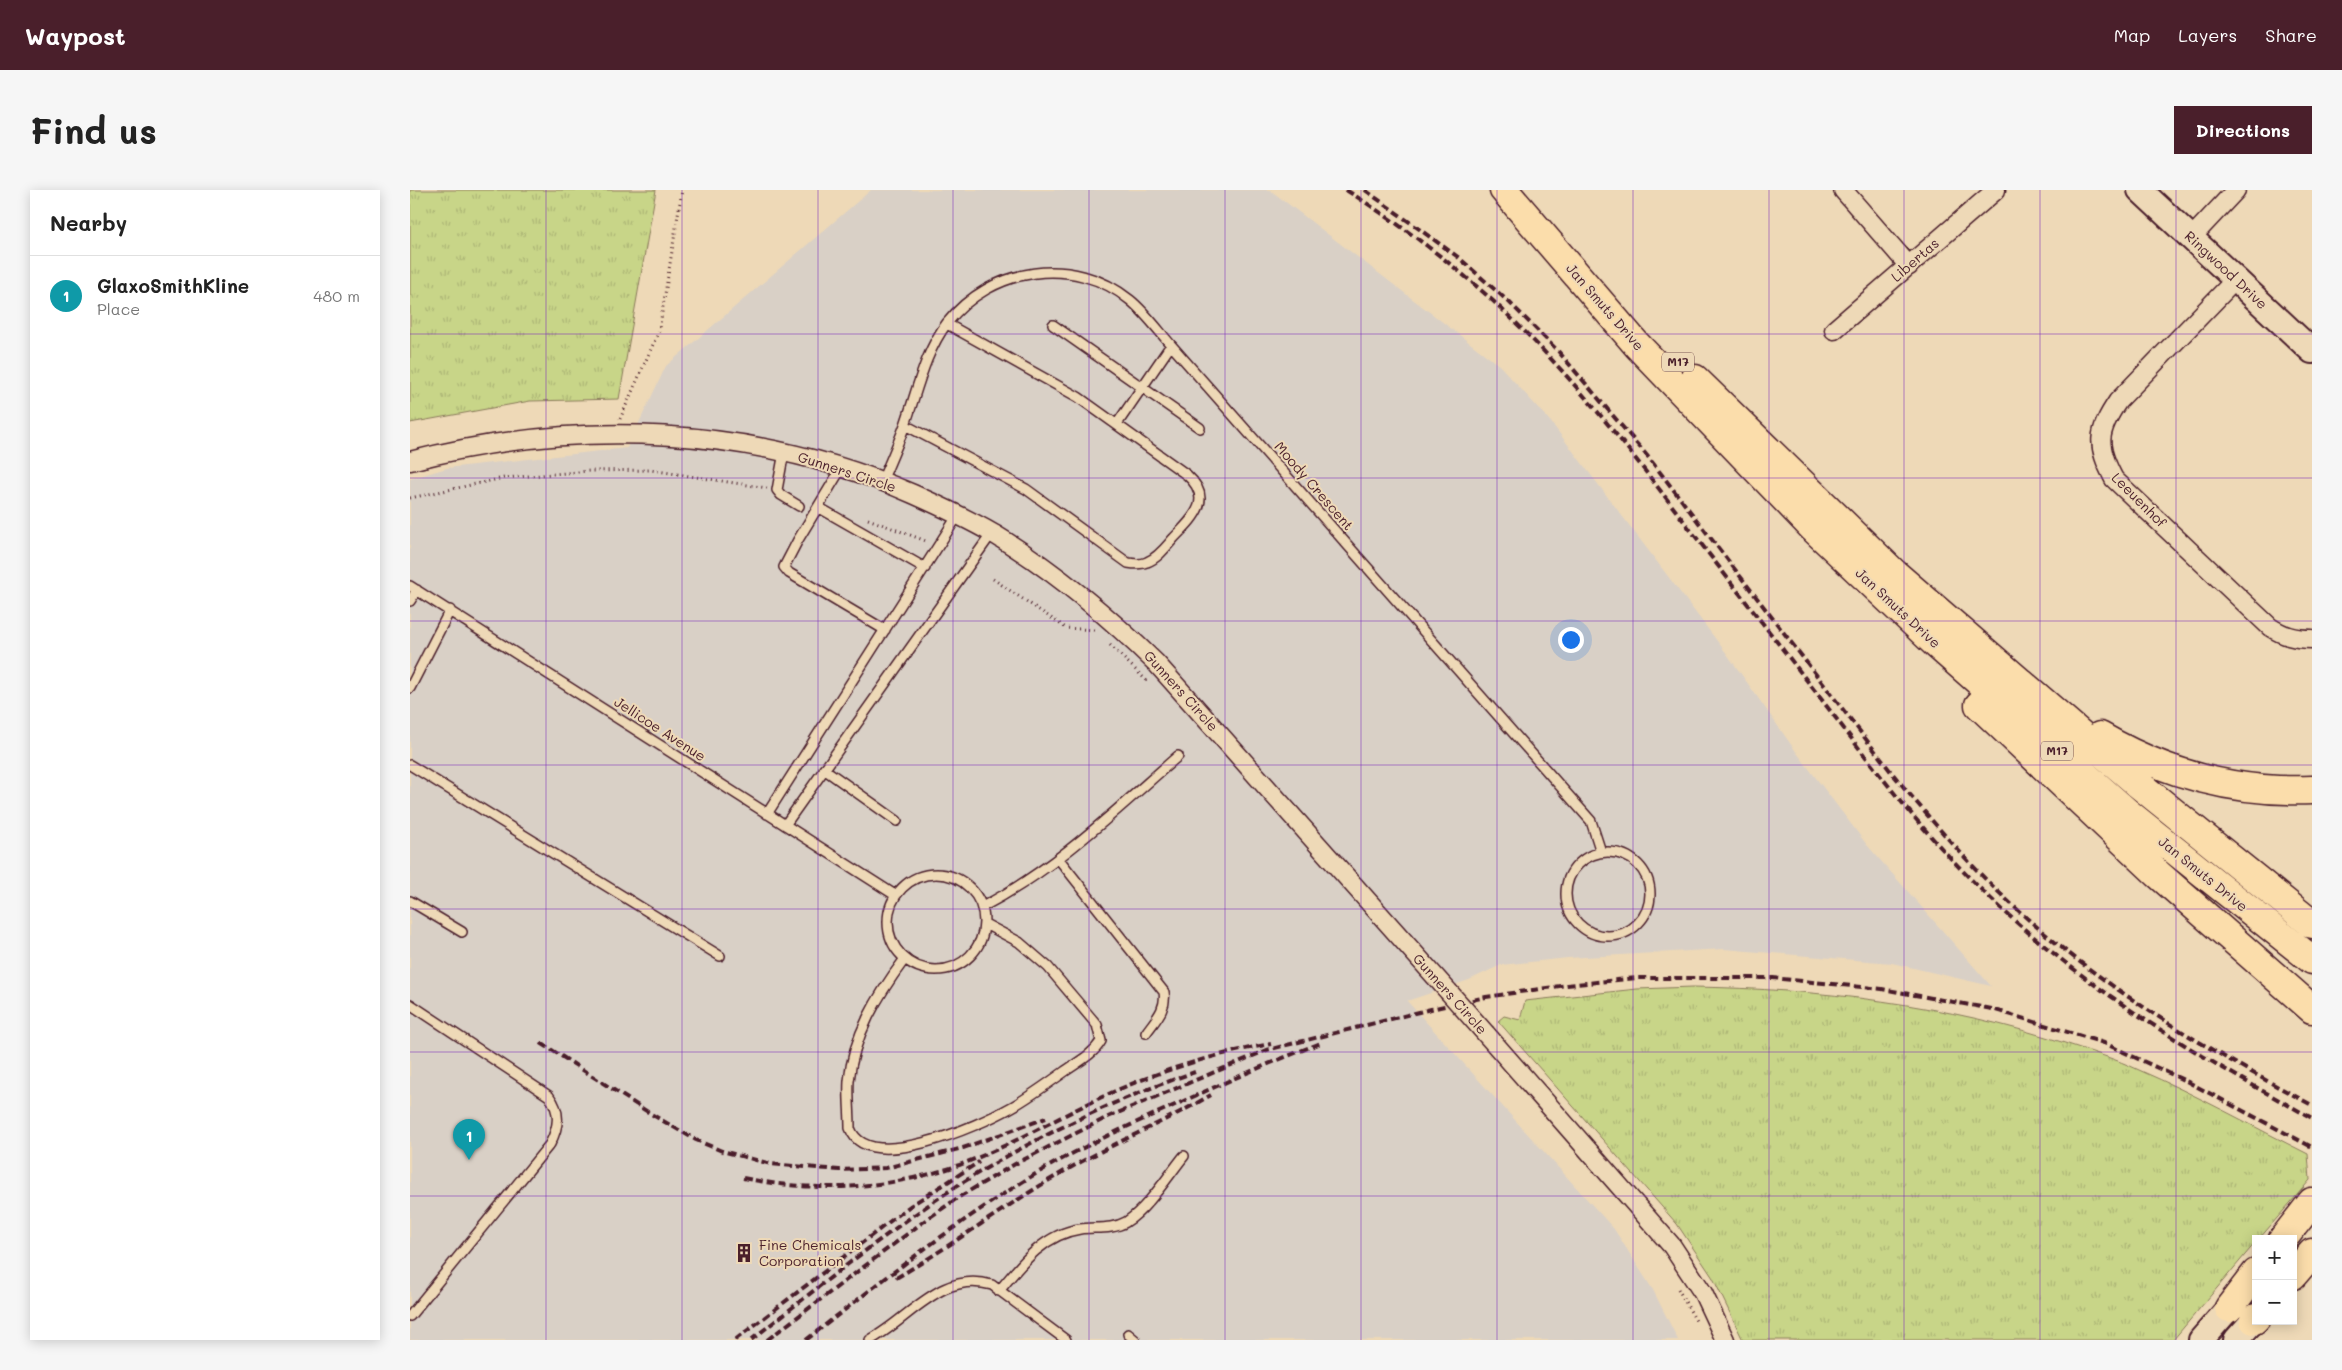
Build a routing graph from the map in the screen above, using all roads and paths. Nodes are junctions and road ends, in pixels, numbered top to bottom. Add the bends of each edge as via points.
1 (682, 190) edge
2 (1504, 190) edge
3 (1843, 190) edge
4 (1996, 190) edge
5 (2140, 190) edge
6 (2236, 190) edge
7 (1524, 214) junction
8 (2191, 238) junction
9 (1909, 266) junction
10 (2236, 279) junction
11 (947, 324) junction
12 (1052, 325) dead end
13 (1834, 330) dead end
14 (1171, 345) junction
15 (2312, 351) edge
16 (1142, 388) junction
17 (1117, 424) junction
18 (905, 425) junction
19 (1200, 428) dead end
20 (614, 433) junction
21 (784, 452) junction
22 (410, 461) edge
23 (842, 467) junction
24 (882, 481) junction
25 (777, 490) junction
26 (410, 498) edge
27 (799, 506) dead end
28 (818, 507) junction
29 (958, 515) junction
30 (865, 518) dead end
31 (992, 533) junction
32 (926, 542) dead end
33 (925, 568) junction
34 (993, 579) dead end
35 (414, 588) edge
36 (1883, 594) junction
37 (410, 602) edge
38 (450, 610) junction
39 (885, 630) junction
40 (1100, 635) dead end
41 (2312, 638) edge
42 (1106, 642) dead end
43 (410, 688) edge
44 (1155, 690) dead end
45 (2042, 702) junction
46 (1178, 756) dead end
47 (410, 764) edge
48 (824, 769) junction
49 (2312, 790) edge
50 (767, 814) junction
51 (897, 821) dead end
52 (785, 825) junction
53 (1601, 852) junction
54 (1058, 858) junction
55 (895, 895) junction
56 (410, 901) edge
57 (982, 907) junction
58 (985, 924) junction
59 (2312, 924) edge
60 (462, 932) dead end
61 (720, 956) dead end
62 (904, 960) junction
63 (2312, 960) edge
64 (410, 1004) edge
65 (2312, 1009) edge
66 (1146, 1033) dead end
67 (1184, 1156) dead end
68 (2312, 1202) edge
69 (2312, 1222) edge
70 (2286, 1235) edge
71 (2297, 1237) edge
72 (2312, 1253) edge
73 (2312, 1261) edge
74 (2297, 1270) edge
75 (2297, 1276) edge
76 (2252, 1279) edge
77 (1676, 1284) dead end
78 (2252, 1284) edge
79 (1000, 1291) junction
80 (2229, 1308) junction
81 (411, 1315) edge
82 (2252, 1322) edge
83 (1698, 1326) dead end
84 (1128, 1334) dead end
85 (870, 1340) edge
86 (1066, 1340) edge
87 (1135, 1340) edge
88 (1725, 1340) edge
89 (2201, 1340) edge
90 (2236, 1340) edge

1 - 20 path via 659,331
2 - 7 main road, Jan Smuts Drive / M17
3 - 9 street
4 - 9 street, Libertas
5 - 8 street, Ringwood Drive
6 - 8 street
7 - 36 main road, Jan Smuts Drive / M17 via 1637,345 1813,528
7 - 45 main road, Jan Smuts Drive / M17 via 1894,573
8 - 10 street, Ringwood Drive
9 - 13 street, Libertas
10 - 15 street, Ringwood Drive
10 - 41 street, Leeuenhof via 2118,401 2105,420 2101,439 2103,459 2114,479 2270,626 2296,639
11 - 14 lane, Moody Crescent via 978,294 1002,280 1026,273 1053,272 1081,275 1130,300
11 - 17 lane via 1078,398
11 - 18 lane, Moody Crescent via 926,362
12 - 16 lane
14 - 16 lane
14 - 53 lane, Moody Crescent via 1591,821
16 - 17 lane
16 - 19 lane
17 - 18 lane via 1196,482 1199,492 1196,515 1158,555 1138,564 1128,564 1111,553 1026,489
18 - 24 lane, Moody Crescent
20 - 21 street, Gunners Circle via 681,436
20 - 22 street, Gunners Circle via 514,440
21 - 23 street, Gunners Circle
21 - 25 lane
23 - 24 street, Gunners Circle
23 - 28 lane
24 - 29 street, Gunners Circle
25 - 26 path via 651,470 590,471 504,478
25 - 27 lane
28 - 33 lane
28 - 39 lane via 784,564 785,570
29 - 31 street, Gunners Circle
29 - 33 lane
30 - 32 path
31 - 48 lane
31 - 88 street, Gunners Circle, bridge via 1078,593 1156,663 1672,1246 1703,1293
33 - 39 lane
34 - 40 path via 1066,628 1093,629
35 - 37 lane
35 - 38 lane, Jellicoe Avenue
36 - 63 main road, Jan Smuts Drive / M17 via 2128,813
36 - 65 main road via 1956,680 2010,736 2158,874
38 - 43 lane
38 - 50 lane, Jellicoe Avenue
39 - 50 lane
42 - 44 path
45 - 49 main road via 2132,754 2194,778 2240,788
45 - 59 main road, Jan Smuts Drive / M17
46 - 54 lane
47 - 61 lane
48 - 51 lane
48 - 52 lane
50 - 52 lane, Jellicoe Avenue
52 - 55 lane, Jellicoe Avenue
53 - 53 lane via 1616,852 1630,858 1642,868 1649,882 1650,897 1640,922 1627,932 1613,936 1584,930 1574,920 1565,893 1569,876 1576,866 1590,855
54 - 57 lane via 1026,882
54 - 66 lane via 1164,992 1166,1001
55 - 57 lane via 908,882 924,875 942,874 959,880 973,891
55 - 62 lane via 888,912 887,930 893,947
56 - 60 lane
57 - 58 lane
58 - 62 lane via 980,942 970,957 956,967 938,972 920,969
58 - 62 lane via 1019,942 1048,967 1097,1025 1101,1040 1081,1060 1008,1109 957,1132 887,1149 866,1145 853,1134 850,1128 849,1082 861,1033 884,987
64 - 81 lane via 549,1096 558,1113 556,1132 550,1144
67 - 79 lane via 1137,1213 1124,1223 1068,1231 1055,1237 1024,1260
68 - 70 main road
69 - 71 main road
72 - 74 main road
73 - 75 main road
76 - 80 main road
77 - 83 path
78 - 80 main road
79 - 85 lane via 978,1281 960,1282 943,1288
79 - 86 lane
80 - 89 street
82 - 90 street
84 - 87 lane

